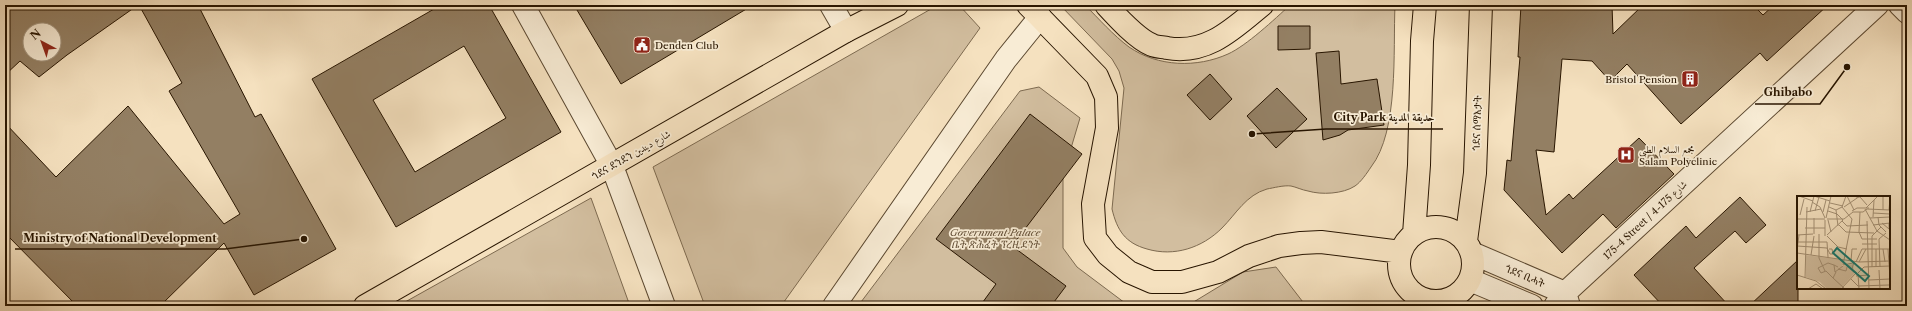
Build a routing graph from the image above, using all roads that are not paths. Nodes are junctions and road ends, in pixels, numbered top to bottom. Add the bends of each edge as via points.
1 (524, 5) edge
2 (831, 5) edge
3 (897, 5) edge
4 (1106, 5) edge
5 (1262, 5) edge
6 (1425, 5) edge
7 (1481, 5) edge
8 (1877, 5) edge
9 (1900, 5) edge
10 (1034, 11) edge
11 (1907, 12) edge
12 (846, 31) junction
13 (612, 166) junction
14 (1414, 234) junction
15 (1469, 247) junction
16 (1401, 252) junction
17 (1470, 280) junction
18 (1407, 297) edge
19 (1451, 302) edge
20 (1563, 302) edge
21 (365, 306) edge
22 (664, 306) edge
23 (834, 306) edge
24 (1532, 306) edge

1 - 13 street
2 - 12 street
3 - 12 main road, ጎደና ደንደን شارع ديندين
4 - 5 main road via 1125,25 1152,46 1176,50 1198,47 1220,39
6 - 14 main road
7 - 15 main road, ጎደና ሰማእታት via 1475,173
8 - 20 street, 175-4 Street / شارع 175-4
9 - 11 street
10 - 16 main road via 1096,76 1106,97 1107,128 1093,204 1095,238 1108,255 1129,272 1152,282 1182,282 1218,272 1249,256 1279,246 1301,243 1321,242
10 - 23 street via 1006,59
12 - 13 main road, ጎደና ደንደን شارع ديندين
13 - 21 main road, ጎደና ደንደን شارع ديندين
13 - 22 street
14 - 15 main road via 1424,228 1447,228 1458,233
14 - 16 main road
15 - 17 main road, ጎደና ሰማእታት via 1474,262
15 - 20 street, ጎደና ቢሓት
16 - 18 main road via 1400,272
17 - 19 main road
17 - 24 street
18 - 19 main road via 1418,296 1428,300

